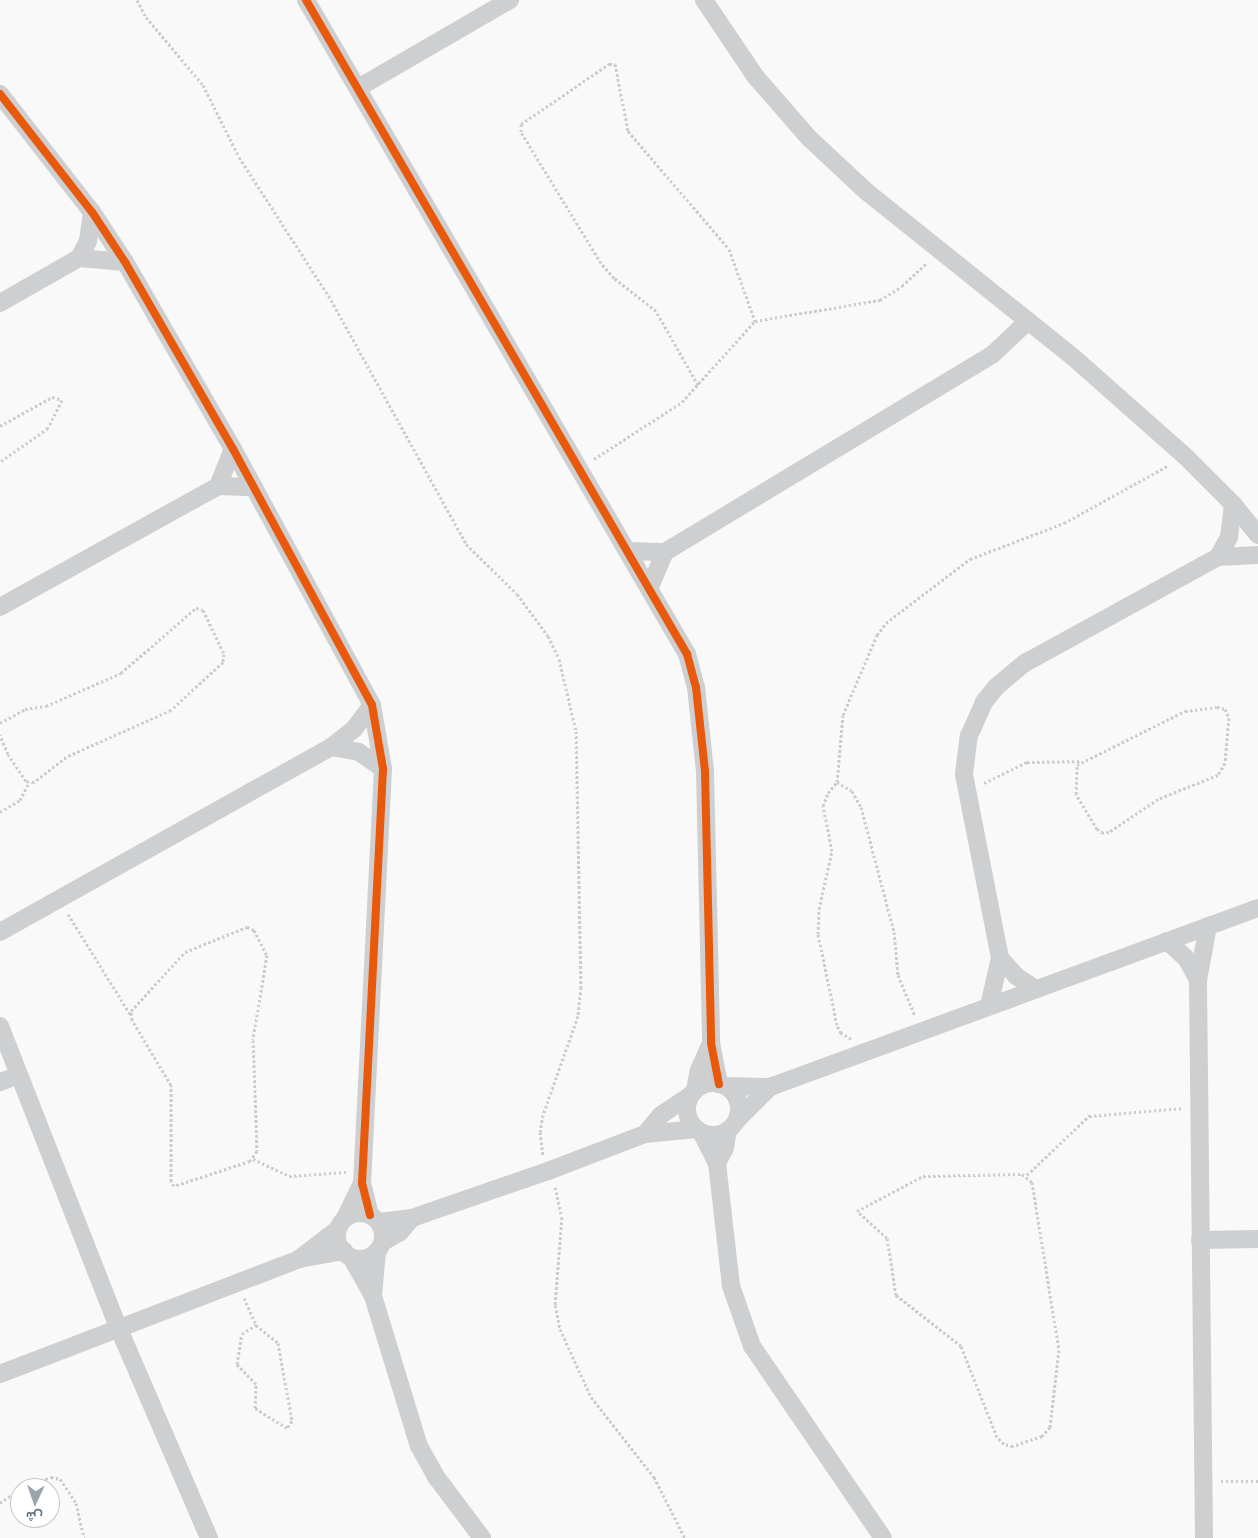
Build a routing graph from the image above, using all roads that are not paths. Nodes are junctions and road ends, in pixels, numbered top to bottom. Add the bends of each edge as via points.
1 (306, 0) edge
2 (510, 0) edge
3 (704, 0) edge
4 (358, 88) junction
5 (0, 94) edge
6 (92, 212) junction
7 (79, 258) junction
8 (125, 262) junction
9 (0, 303) edge
10 (1028, 321) junction
11 (233, 449) junction
12 (218, 486) junction
13 (254, 487) junction
14 (1233, 504) junction
15 (1258, 535) edge
16 (629, 551) junction
17 (664, 552) junction
18 (1258, 555) edge
19 (1218, 557) junction
20 (650, 587) junction
21 (0, 607) edge
22 (372, 705) junction
23 (331, 747) junction
24 (383, 768) junction
25 (1258, 908) edge
26 (1208, 926) junction
27 (1, 930) edge
28 (1167, 941) junction
29 (1000, 958) junction
30 (1198, 980) junction
31 (1036, 989) junction
32 (989, 1006) junction
33 (0, 1026) edge
34 (711, 1043) junction
35 (19, 1075) junction
36 (0, 1082) edge
37 (722, 1085) junction
38 (770, 1087) junction
39 (693, 1093) junction
40 (732, 1125) junction
41 (699, 1130) junction
42 (645, 1134) junction
43 (717, 1163) junction
44 (362, 1177) junction
45 (412, 1218) junction
46 (375, 1219) junction
47 (342, 1224) junction
48 (1258, 1239) edge
49 (1200, 1240) junction
50 (380, 1247) junction
51 (347, 1254) junction
52 (299, 1259) junction
53 (373, 1296) junction
54 (119, 1329) junction
55 (0, 1374) edge
56 (209, 1538) edge
57 (482, 1538) edge
58 (883, 1538) edge
59 (1204, 1538) edge

1 - 4 street
2 - 4 street
3 - 10 street via 755,76 809,138 868,192
4 - 16 street
5 - 6 street
6 - 7 street via 88,241
6 - 8 street
7 - 8 street
7 - 9 street
8 - 11 street
10 - 14 street via 1185,456
10 - 17 street via 992,355
11 - 12 street
11 - 13 street
12 - 13 street
12 - 21 street
13 - 22 street
14 - 15 street
14 - 19 street via 1229,537
16 - 17 street
16 - 20 street
17 - 20 street
18 - 19 street
19 - 29 street via 1009,674 984,702 969,736 964,774
20 - 34 street via 687,654 697,696 709,851
22 - 23 street via 354,729
22 - 24 street
23 - 24 street via 359,752
23 - 27 street
24 - 44 street
25 - 26 street
26 - 28 street
26 - 30 street
28 - 30 street via 1186,958
28 - 31 street
29 - 31 street via 1016,976
29 - 32 street
30 - 49 street
31 - 32 street
32 - 38 street
33 - 35 street
34 - 37 street
34 - 39 street via 698,1070
35 - 36 street
35 - 54 street
37 - 38 street
37 - 39 street via 706,1084
37 - 40 street via 738,1100
38 - 40 street
39 - 41 street via 687,1113
39 - 42 street via 661,1115
40 - 41 street via 715,1135
40 - 43 street
41 - 42 street
41 - 43 street
42 - 45 street
43 - 58 street via 731,1286 752,1346
44 - 46 street
44 - 47 street
45 - 46 street
45 - 50 street
46 - 47 street via 358,1213
46 - 50 street
47 - 51 street via 338,1241
47 - 52 street
48 - 49 street
49 - 59 street
50 - 51 street via 362,1259
50 - 53 street
51 - 52 street
51 - 53 street
52 - 54 street
53 - 57 street via 419,1446 437,1478
54 - 55 street
54 - 56 street

